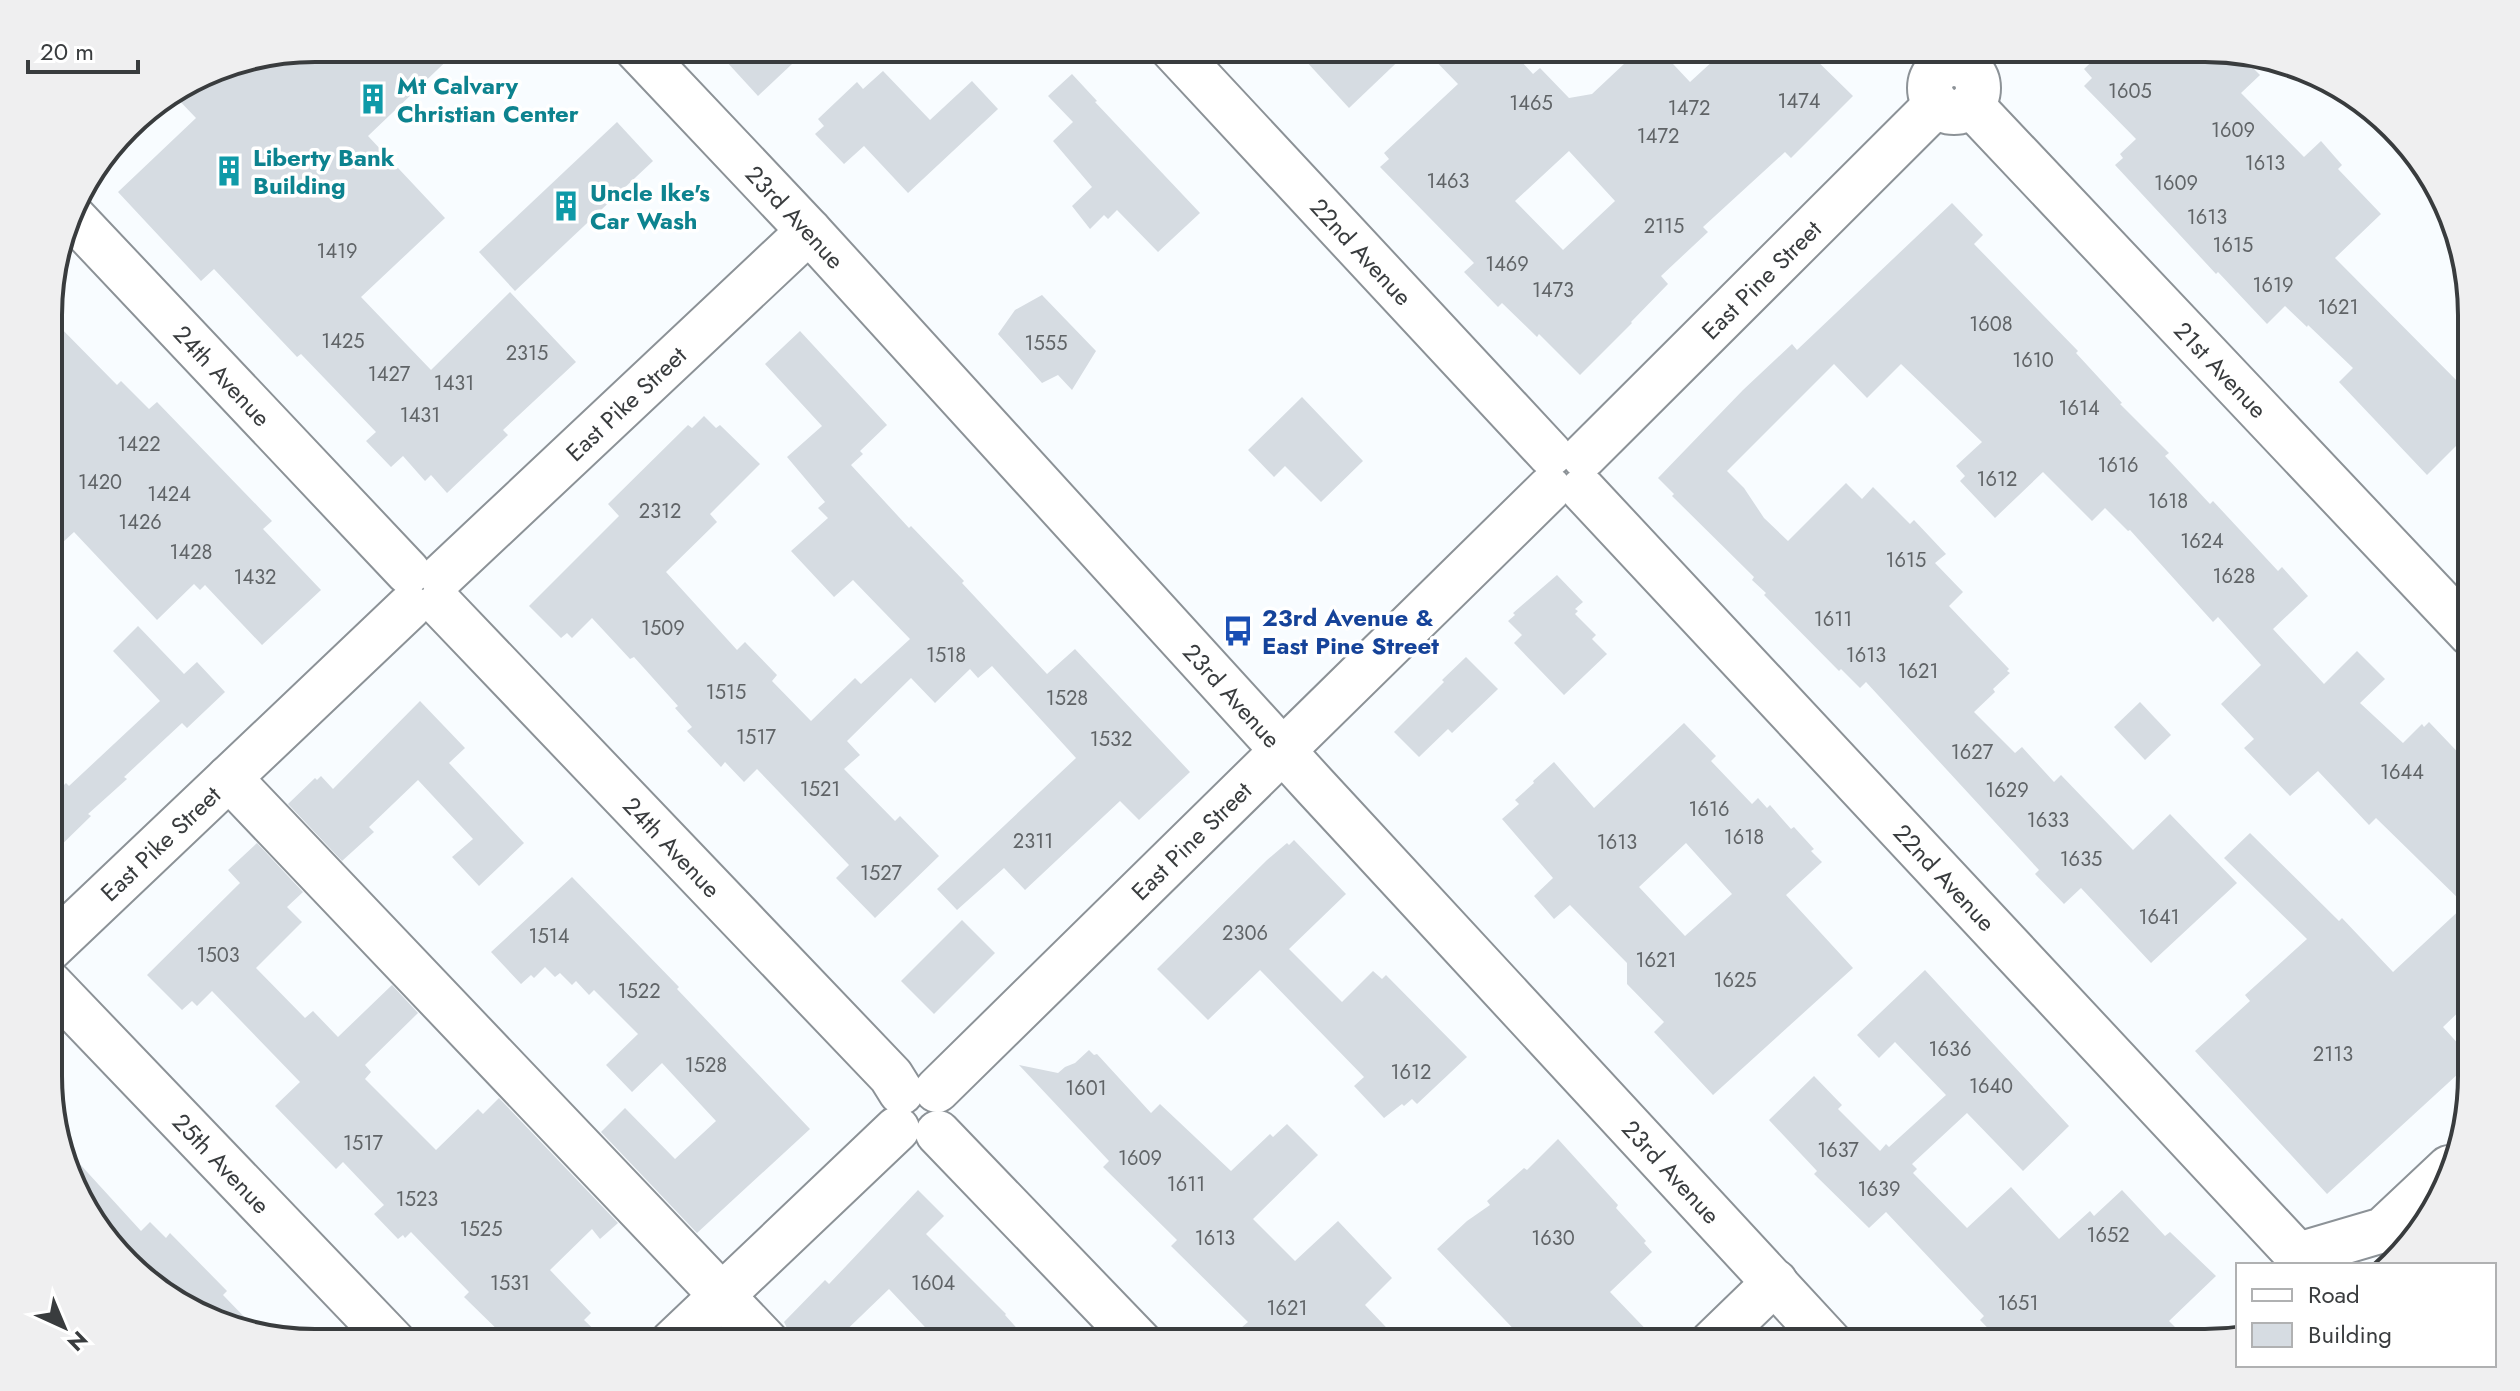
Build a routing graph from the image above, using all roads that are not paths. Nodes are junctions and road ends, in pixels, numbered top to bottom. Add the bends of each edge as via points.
1 (649, 62) edge
2 (1185, 62) edge
3 (1953, 75) edge
4 (79, 223) edge
5 (809, 231) junction
6 (1567, 472) junction
7 (425, 589) junction
8 (2457, 619) edge
9 (1283, 750) junction
10 (229, 778) junction
11 (62, 938) edge
12 (62, 997) edge
13 (918, 1111) junction
14 (2428, 1194) edge
15 (2392, 1239) edge
16 (2302, 1260) edge
17 (1775, 1282) junction
18 (722, 1296) junction
19 (1727, 1328) edge
20 (1817, 1328) edge
21 (381, 1329) edge
22 (687, 1329) edge
23 (753, 1329) edge
24 (1126, 1329) edge

1 - 5 street, 23rd Avenue
2 - 6 street, 22nd Avenue
3 - 6 street, East Pine Street
3 - 8 street, 21st Avenue
4 - 7 street, 24th Avenue
5 - 7 street, East Pike Street
5 - 9 street, 23rd Avenue
6 - 9 street, East Pine Street
6 - 16 street, 22nd Avenue
7 - 10 street, East Pike Street
7 - 13 street, 24th Avenue via 891,1076
9 - 13 street, East Pine Street
9 - 17 street, 23rd Avenue
10 - 11 street, East Pike Street
10 - 18 street
12 - 21 street, 25th Avenue
13 - 18 street, East Pine Street
13 - 24 street, 24th Avenue
14 - 15 street
15 - 16 street
17 - 19 street
17 - 20 street, 23rd Avenue
18 - 22 street, East Pine Street
18 - 23 street

